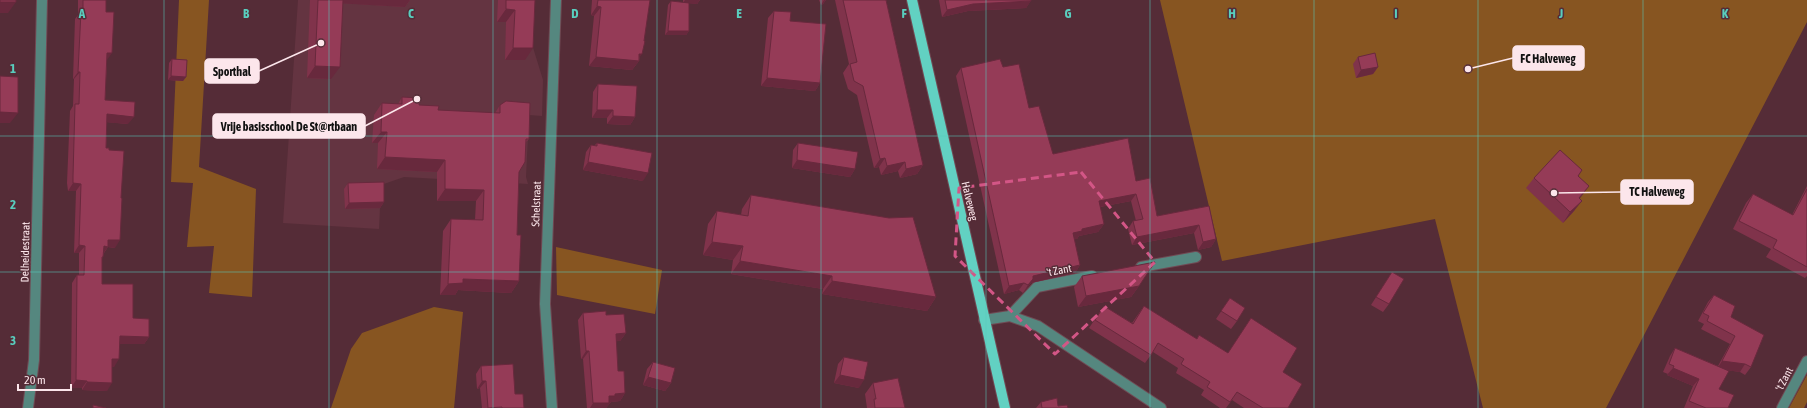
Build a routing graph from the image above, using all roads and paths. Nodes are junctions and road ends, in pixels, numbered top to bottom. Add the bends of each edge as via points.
1 (42, 0) edge
2 (556, 0) edge
3 (912, 0) edge
4 (1196, 257) dead end
5 (1128, 270) edge
6 (1105, 274) edge
7 (1010, 316) junction
8 (984, 320) junction
9 (1807, 361) edge
10 (28, 408) edge
11 (552, 408) edge
12 (1004, 408) edge
13 (1161, 408) edge
14 (1782, 408) edge

1 - 10 street, Delheidestraat via 34,360
2 - 11 street, Schelstraat via 545,304
3 - 8 main road, Halveweg
4 - 5 street
6 - 7 street, 't Zant via 1037,287
7 - 8 street
7 - 13 street via 1038,326
8 - 12 main road, Halveweg
9 - 14 street, 't Zant

